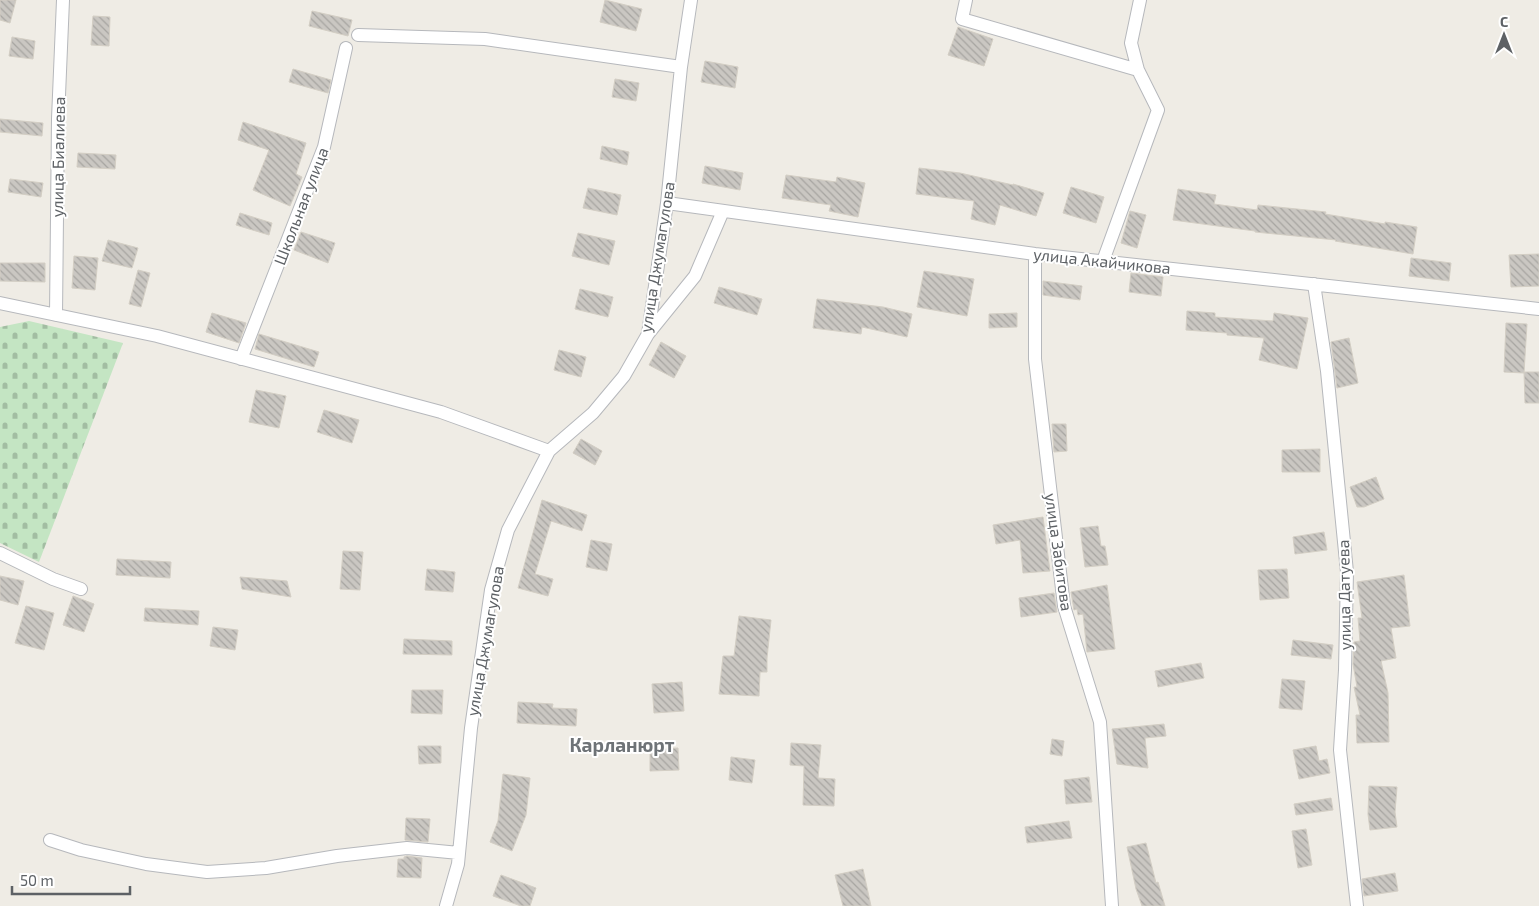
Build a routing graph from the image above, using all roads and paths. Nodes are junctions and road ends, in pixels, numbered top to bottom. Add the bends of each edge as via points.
1 (63, 0) edge
2 (691, 0) edge
3 (966, 0) edge
4 (1140, 0) edge
5 (358, 35) dead end
6 (346, 48) dead end
7 (681, 67) junction
8 (1138, 70) junction
9 (667, 203) junction
10 (723, 211) junction
11 (1035, 254) junction
12 (1103, 261) junction
13 (1314, 284) junction
14 (2, 305) edge
15 (1539, 309) edge
16 (56, 315) junction
17 (648, 334) junction
18 (241, 359) junction
19 (549, 451) junction
20 (0, 553) edge
21 (81, 589) dead end
22 (50, 840) dead end
23 (459, 853) junction
24 (446, 906) edge
25 (1112, 906) edge
26 (1357, 906) edge

1 - 16 street, улица Биалиева
2 - 7 street, улица Джумагулова
3 - 8 street via 962,19
4 - 8 street via 1131,44
5 - 7 street via 484,39
6 - 18 street, Школьная улица via 324,147
7 - 9 street, улица Джумагулова
8 - 12 street via 1158,110
9 - 10 street, улица Акайчикова
9 - 17 street, улица Джумагулова
10 - 11 street, улица Акайчикова
10 - 17 street via 695,276
11 - 12 street, улица Акайчикова
11 - 25 street, улица Забитова via 1035,359 1064,606 1100,722
12 - 13 street, улица Акайчикова
13 - 15 street, улица Акайчикова
13 - 26 street, улица Датуева via 1347,572 1340,750
14 - 16 street
16 - 18 street via 157,336
17 - 19 street, улица Джумагулова via 624,376 593,413
18 - 19 street via 441,412
19 - 23 street, улица Джумагулова via 508,530 491,590 471,728
20 - 21 street
22 - 23 street via 146,864 207,872 266,868 407,848
23 - 24 street, улица Джумагулова

